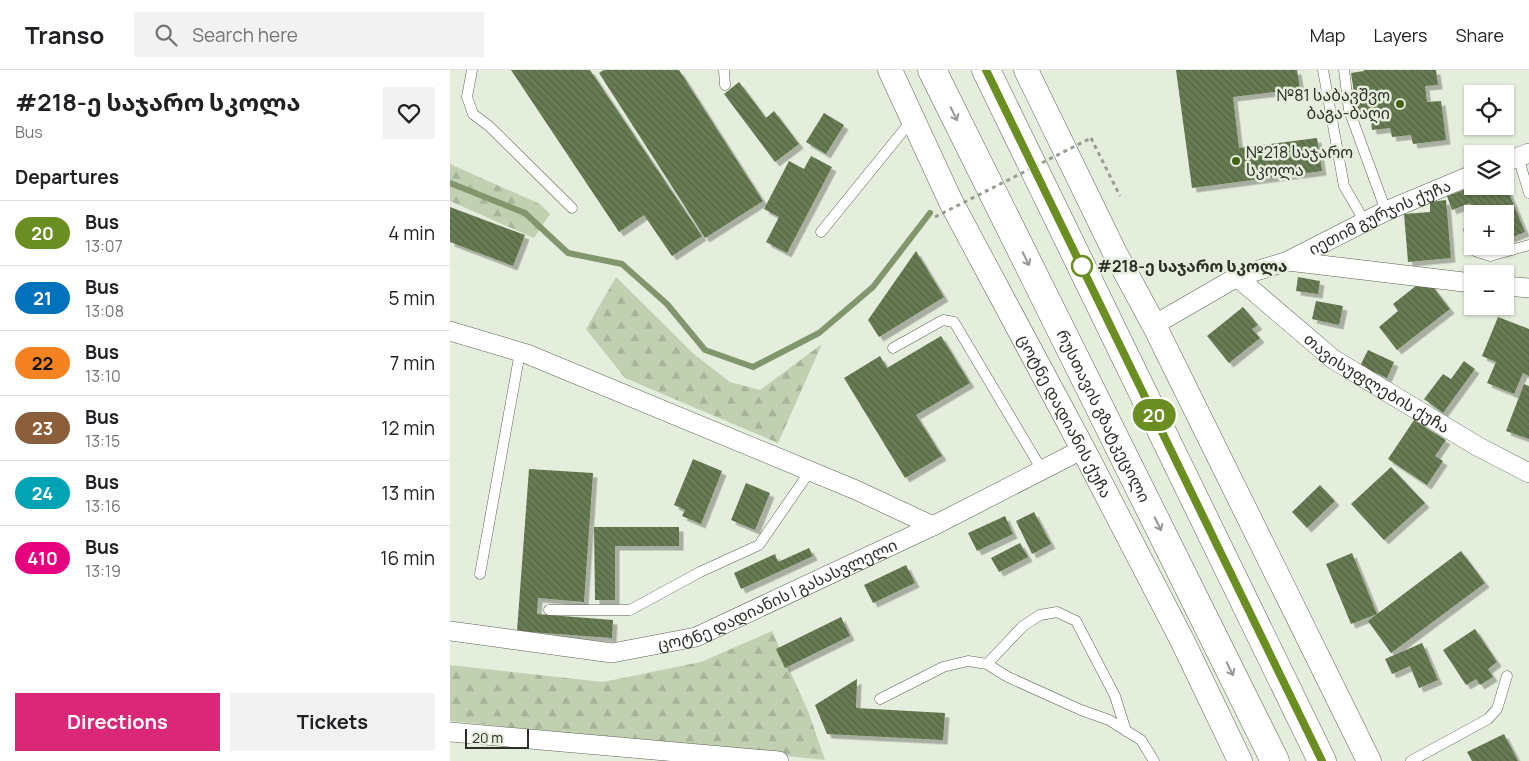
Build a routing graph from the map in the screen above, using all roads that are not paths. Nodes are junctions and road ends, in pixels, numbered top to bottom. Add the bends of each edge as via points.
1 (472, 70) edge
2 (724, 70) edge
3 (890, 70) edge
4 (932, 70) edge
5 (986, 70) edge
6 (1026, 70) edge
7 (1323, 70) edge
8 (1344, 70) edge
9 (725, 85) dead end
10 (912, 119) junction
11 (1517, 157) edge
12 (1464, 178) edge
13 (1529, 193) edge
14 (572, 208) dead end
15 (1386, 211) junction
16 (1365, 222) junction
17 (821, 232) dead end
18 (1529, 244) edge
19 (1514, 249) edge
20 (1288, 261) junction
21 (1237, 277) junction
22 (1464, 282) edge
23 (1514, 287) edge
24 (1529, 288) edge
25 (1154, 325) junction
26 (450, 331) edge
27 (893, 348) dead end
28 (520, 352) junction
29 (1083, 449) junction
30 (1042, 470) junction
31 (810, 471) junction
32 (1529, 473) edge
33 (932, 526) junction
34 (480, 574) dead end
35 (549, 610) dead end
36 (450, 631) edge
37 (987, 664) junction
38 (1507, 676) dead end
39 (880, 699) dead end
40 (1126, 731) junction
41 (450, 732) edge
42 (779, 761) edge
43 (1154, 761) edge
44 (1240, 761) edge
45 (1275, 761) edge
46 (1322, 761) edge
47 (1369, 761) edge
48 (1411, 761) edge

1 - 14 lane via 467,97 473,114
2 - 9 lane
3 - 10 street, ცოტნე დადიანის ქუჩა
4 -> 45 highway, რუსთავის გზატკეცილი
5 - 46 highway
6 - 25 street via 1115,253
7 - 16 lane via 1344,186
8 - 15 lane via 1349,110
10 - 17 lane
10 - 29 street, ცოტნე დადიანის ქუჩა via 952,202
11 - 13 lane
12 - 15 street, იეთიმ გურჯის ქუჩა
15 - 16 street, იეთიმ გურჯის ქუჩა
16 - 20 street, იეთიმ გურჯის ქუჩა
18 - 19 lane
20 - 21 street, იეთიმ გურჯის ქუჩა
20 - 22 street
21 - 25 street, იეთიმ გურჯის ქუჩა
21 - 32 street, თავისუფლების ქუჩა via 1332,359
23 - 24 street
25 - 47 street
26 - 28 street
27 - 30 lane via 943,320 954,322
28 - 31 street
28 - 34 lane
29 - 30 street, ცოტნე დადიანის I გასასვლელი
29 - 44 street, ცოტნე დადიანის ქუჩა via 1182,640
30 - 33 street, ცოტნე დადიანის I გასასვლელი
31 - 33 street
31 - 35 lane via 759,545 630,610
33 - 36 street, ცოტნე დადიანის I გასასვლელი via 696,637 612,653
37 - 39 lane via 968,661 943,667
37 - 40 lane via 1081,710 1109,720
37 - 40 lane via 1023,626 1040,615 1057,612 1076,621 1115,696
38 - 48 lane via 1498,708 1488,719
40 - 43 lane via 1140,740
41 - 42 street

